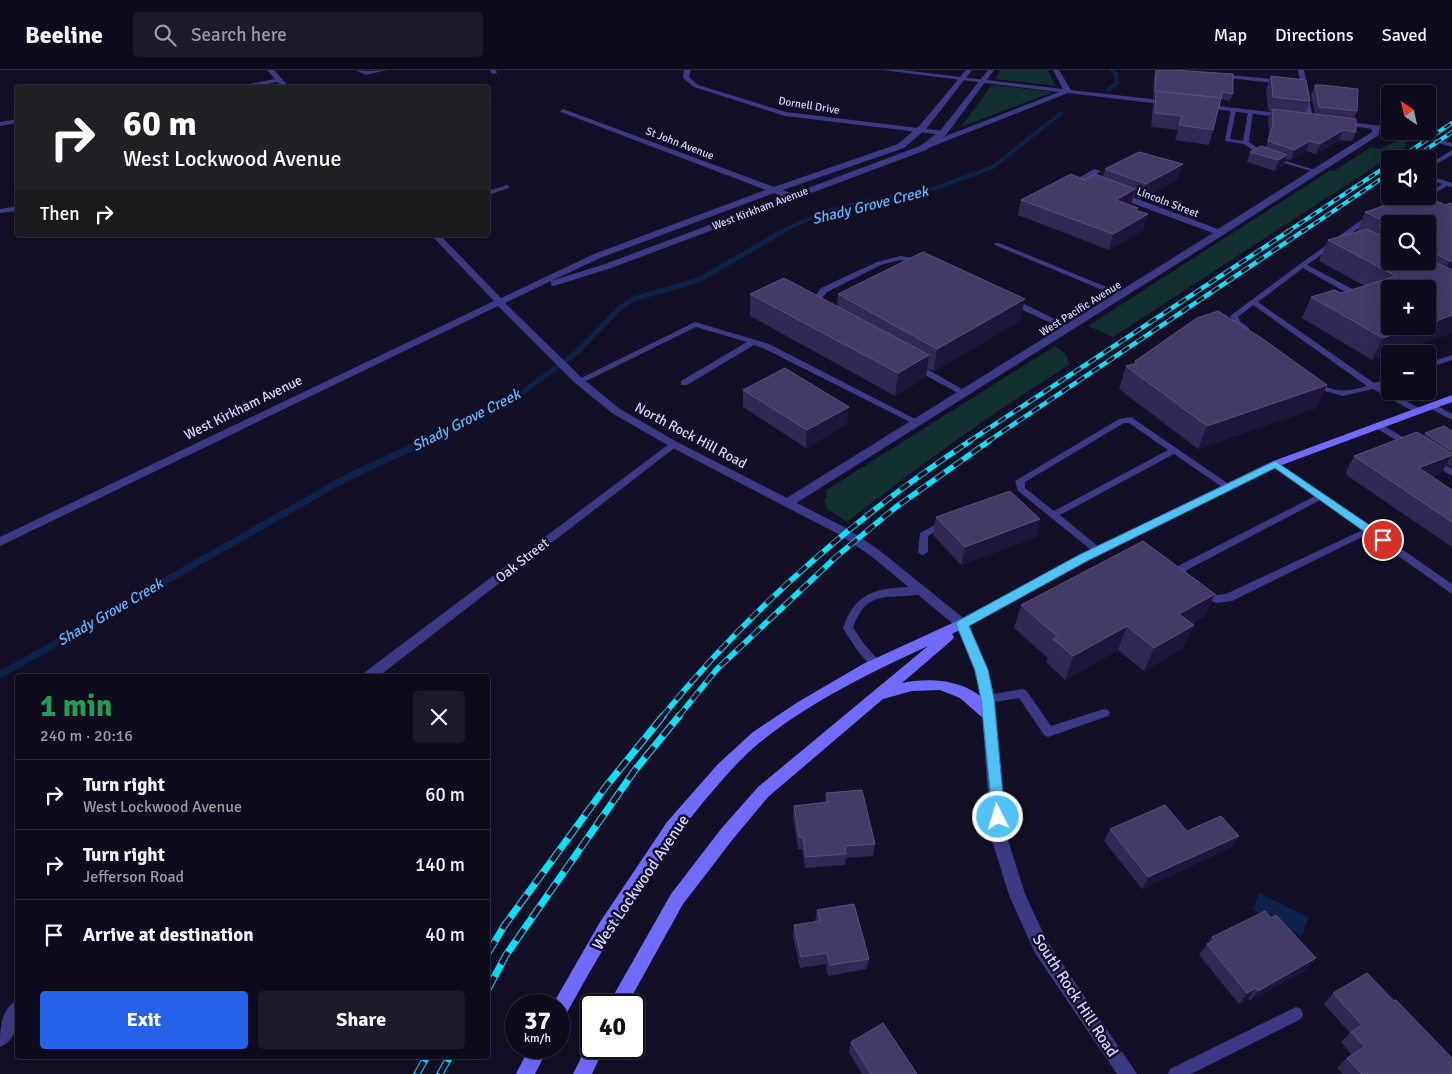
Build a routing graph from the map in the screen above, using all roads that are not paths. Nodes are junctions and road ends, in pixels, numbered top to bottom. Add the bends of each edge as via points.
1 (270, 70) edge
2 (358, 70) edge
3 (384, 70) edge
4 (688, 70) edge
5 (885, 70) edge
6 (969, 70) edge
7 (991, 70) edge
8 (1056, 70) edge
9 (1301, 70) edge
10 (1211, 75) edge
11 (962, 78) junction
12 (280, 80) junction
13 (985, 80) junction
14 (250, 85) edge
15 (284, 85) edge
16 (1304, 85) junction
17 (1068, 91) junction
18 (1174, 103) edge
19 (1194, 106) edge
20 (1233, 110) junction
21 (563, 112) dead end
22 (1251, 112) junction
23 (1294, 117) edge
24 (1303, 118) edge
25 (1311, 120) junction
26 (1320, 120) edge
27 (15, 122) edge
28 (1330, 122) edge
29 (0, 124) edge
30 (1375, 127) junction
31 (1381, 128) edge
32 (917, 130) junction
33 (943, 133) junction
34 (1433, 140) edge
35 (1246, 143) junction
36 (1452, 145) edge
37 (922, 148) junction
38 (1452, 152) edge
39 (1436, 162) edge
40 (1097, 170) dead end
41 (1316, 172) junction
42 (1436, 180) edge
43 (1088, 184) edge
44 (1449, 184) edge
45 (507, 187) dead end
46 (774, 190) junction
47 (1105, 190) edge
48 (490, 192) edge
49 (1436, 192) edge
50 (790, 196) junction
51 (1387, 205) edge
52 (15, 209) edge
53 (0, 212) edge
54 (1220, 233) junction
55 (1342, 236) junction
56 (437, 237) edge
57 (1350, 240) edge
58 (997, 244) dead end
59 (1302, 265) junction
60 (932, 266) edge
61 (1122, 295) junction
62 (1357, 295) edge
63 (1005, 299) edge
64 (499, 300) junction
65 (1253, 302) junction
66 (827, 315) edge
67 (1069, 328) junction
68 (1252, 334) edge
69 (753, 342) junction
70 (1452, 358) edge
71 (910, 363) edge
72 (1436, 363) edge
73 (1304, 374) edge
74 (576, 378) junction
75 (684, 383) dead end
76 (1381, 383) edge
77 (1373, 386) junction
78 (965, 393) junction
79 (1452, 398) edge
80 (1432, 406) junction
81 (1418, 411) junction
82 (1452, 417) edge
83 (918, 422) junction
84 (1379, 426) junction
85 (673, 444) junction
86 (1174, 450) junction
87 (1275, 464) junction
88 (1452, 473) edge
89 (1228, 487) junction
90 (1321, 496) junction
91 (789, 502) junction
92 (1053, 514) junction
93 (958, 517) edge
94 (1369, 530) junction
95 (0, 542) edge
96 (1098, 551) junction
97 (923, 552) dead end
98 (920, 590) junction
99 (1452, 590) edge
100 (962, 624) junction
101 (877, 664) junction
102 (373, 674) edge
103 (875, 697) junction
104 (988, 699) junction
105 (1104, 713) dead end
106 (989, 715) junction
107 (568, 994) edge
108 (623, 994) edge
109 (15, 1014) edge
110 (1296, 1014) dead end
111 (0, 1038) edge
112 (533, 1059) edge
113 (590, 1059) edge
114 (525, 1074) edge
115 (582, 1074) edge
116 (1128, 1074) edge
117 (1174, 1074) edge

1 - 12 street
2 - 3 lane via 366,74
4 - 32 street, Dornell Drive via 686,78 696,86 785,114
5 - 11 street
6 - 11 street, West Kirkham Avenue
7 - 13 street, West Kirkham Avenue
8 - 17 street
9 - 16 street
10 - 16 lane
11 - 13 street
11 - 32 street, West Kirkham Avenue via 923,127
12 - 14 street
12 - 15 street
13 - 17 street
13 - 33 street, West Kirkham Avenue
16 - 25 street
17 - 18 street
17 - 37 street
19 - 20 street
20 - 22 street
20 - 35 lane via 1227,140
21 - 46 street, St John Avenue
22 - 23 street
22 - 35 lane
24 - 25 street
25 - 26 street
27 - 29 street
28 - 30 street
30 - 31 street
30 - 41 street, West Pacific Avenue via 1376,133
32 - 33 street, Dornell Drive
32 - 46 street, West Kirkham Avenue via 901,146
33 - 37 street, West Kirkham Avenue
34 - 36 street
35 - 41 lane via 1265,156
37 - 50 street, West Kirkham Avenue
38 - 39 lane
40 - 43 street via 1079,180
41 - 54 street, West Pacific Avenue
42 - 44 lane
44 - 49 lane
45 - 48 lane
46 - 50 street, St John Avenue
46 - 64 street, West Kirkham Avenue via 597,256
47 - 54 street, Lincoln Street
50 - 64 street, West Kirkham Avenue via 608,266
51 - 55 lane
52 - 53 street
54 - 61 street, West Pacific Avenue
55 - 57 lane
55 - 59 lane
56 - 64 street, North Rock Hill Road
58 - 61 lane
59 - 62 lane
59 - 65 lane
60 - 66 lane via 900,258 879,263 824,290 814,304
61 - 67 street, West Pacific Avenue
63 - 67 lane
64 - 74 street, North Rock Hill Road
64 - 95 street, West Kirkham Avenue
65 - 68 lane via 1234,316
65 - 77 lane
67 - 78 street, West Pacific Avenue
69 - 74 lane via 695,324
69 - 75 lane
69 - 83 lane
70 - 72 lane
71 - 78 lane
73 - 77 lane via 1332,393 1343,395
74 - 85 street, North Rock Hill Road via 616,411
76 - 77 lane
77 - 81 lane
78 - 83 street, West Pacific Avenue
79 - 80 main road, West Lockwood Avenue
80 - 81 main road, West Lockwood Avenue
80 - 82 lane
81 - 84 main road, West Lockwood Avenue
83 - 91 street, West Pacific Avenue
84 - 87 main road, West Lockwood Avenue
84 - 88 lane
85 - 91 street, North Rock Hill Road
85 - 102 street, Oak Street
86 - 89 lane
86 - 92 lane
86 - 92 lane via 1131,420 1122,421 1020,480 1017,491
87 - 89 main road, West Lockwood Avenue
87 - 90 street
89 - 96 main road, West Lockwood Avenue
90 - 94 street
90 - 94 lane via 1182,568 1181,573 1202,593 1228,598
91 - 98 street, North Rock Hill Road via 850,536
92 - 96 lane
93 - 97 lane via 923,535
94 - 99 street
96 - 100 main road, West Lockwood Avenue
98 - 100 street, North Rock Hill Road
98 - 101 lane via 882,593 864,599 852,613 848,628
100 - 101 main road, West Lockwood Avenue
100 - 103 main road, West Lockwood Avenue
100 - 104 street, South Rock Hill Road via 981,670
101 - 107 main road, West Lockwood Avenue via 803,706 766,731 723,768 668,834 606,928
103 - 106 main road via 901,688 945,685 971,696
103 - 108 main road, West Lockwood Avenue via 763,792 727,834 677,899
104 - 105 lane via 1022,693 1048,732
104 - 106 street, South Rock Hill Road
106 - 116 street, South Rock Hill Road via 999,836 1017,895 1041,946
109 - 111 street
110 - 117 lane
112 - 114 main road
113 - 115 main road

